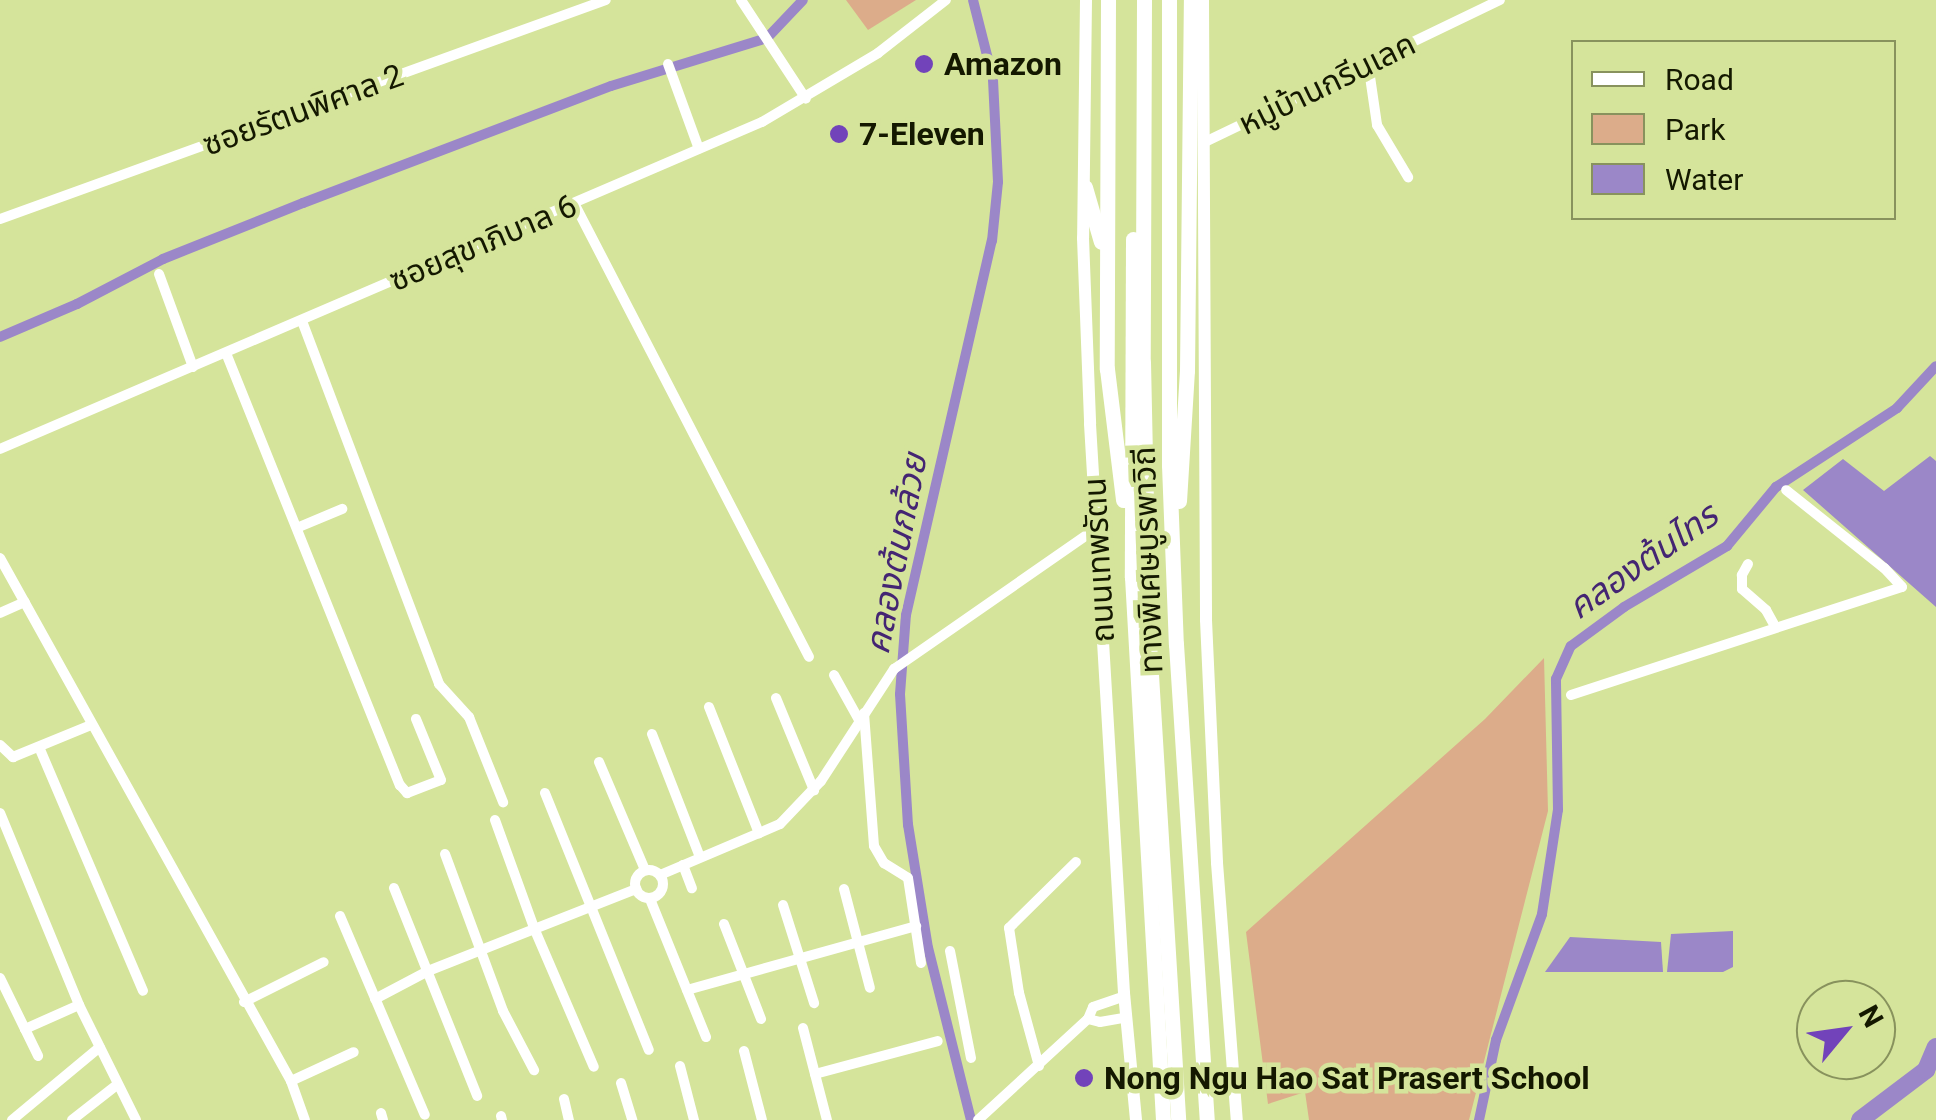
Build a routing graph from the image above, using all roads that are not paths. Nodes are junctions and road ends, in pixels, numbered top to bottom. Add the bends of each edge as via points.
1 (741, 0) edge
2 (946, 0) edge
3 (1086, 0) edge
4 (1108, 0) edge
5 (1134, 0) edge
6 (1144, 0) edge
7 (1167, 0) edge
8 (1191, 0) edge
9 (1204, 0) edge
10 (1500, 0) edge
11 (602, 1) edge
12 (1368, 63) junction
13 (668, 64) dead end
14 (806, 99) junction
15 (1207, 142) junction
16 (698, 149) junction
17 (1408, 177) dead end
18 (1085, 188) junction
19 (574, 203) junction
20 (0, 219) edge
21 (159, 274) dead end
22 (302, 321) junction
23 (1130, 337) junction
24 (226, 353) junction
25 (194, 367) junction
26 (0, 450) edge
27 (1786, 490) dead end
28 (342, 510) dead end
29 (300, 527) junction
30 (1098, 528) junction
31 (0, 558) edge
32 (1748, 564) dead end
33 (25, 602) junction
34 (0, 613) edge
35 (1774, 626) junction
36 (1149, 642) junction
37 (1168, 642) junction
38 (809, 657) dead end
39 (834, 675) dead end
40 (1570, 696) dead end
41 (776, 698) dead end
42 (708, 707) dead end
43 (862, 716) junction
44 (416, 719) dead end
45 (90, 725) junction
46 (652, 734) dead end
47 (0, 745) edge
48 (39, 747) junction
49 (599, 762) dead end
50 (814, 790) junction
51 (545, 793) dead end
52 (503, 802) dead end
53 (0, 813) edge
54 (495, 820) dead end
55 (759, 833) junction
56 (444, 854) dead end
57 (700, 857) junction
58 (1076, 862) dead end
59 (683, 865) junction
60 (645, 870) junction
61 (660, 875) junction
62 (394, 888) dead end
63 (692, 888) dead end
64 (636, 889) junction
65 (844, 889) dead end
66 (650, 899) junction
67 (783, 905) dead end
68 (592, 906) junction
69 (340, 916) dead end
70 (724, 924) dead end
71 (916, 926) junction
72 (534, 928) junction
73 (858, 944) junction
74 (482, 949) junction
75 (950, 950) dead end
76 (800, 959) junction
77 (324, 962) dead end
78 (921, 963) dead end
79 (428, 971) junction
80 (745, 972) junction
81 (0, 978) edge
82 (870, 988) dead end
83 (686, 990) junction
84 (143, 991) dead end
85 (1125, 996) junction
86 (375, 999) junction
87 (244, 1002) junction
88 (814, 1003) dead end
89 (80, 1005) junction
90 (1127, 1017) junction
91 (1088, 1018) junction
92 (761, 1020) dead end
93 (803, 1028) dead end
94 (24, 1029) junction
95 (706, 1037) dead end
96 (938, 1041) dead end
97 (100, 1047) junction
98 (649, 1050) dead end
99 (744, 1051) dead end
100 (354, 1052) dead end
101 (38, 1056) dead end
102 (970, 1058) dead end
103 (680, 1066) dead end
104 (1039, 1066) junction
105 (594, 1068) dead end
106 (534, 1070) dead end
107 (814, 1074) junction
108 (290, 1082) junction
109 (622, 1083) dead end
110 (118, 1084) junction
111 (476, 1096) dead end
112 (564, 1099) dead end
113 (425, 1115) dead end
114 (12, 1120) edge
115 (72, 1120) edge
116 (136, 1120) edge
117 (305, 1120) edge
118 (569, 1120) edge
119 (632, 1120) edge
120 (694, 1120) edge
121 (762, 1120) edge
122 (827, 1120) edge
123 (978, 1120) edge
124 (1136, 1120) edge
125 (1162, 1120) edge
126 (1178, 1120) edge
127 (1198, 1120) edge
128 (1207, 1120) edge
129 (1237, 1120) edge

1 - 14 street
2 - 14 street, ซอยสุขาภิบาล 6
3 - 18 main road, ถนนเทพรัตน
4 - 36 highway via 1106,370
5 - 23 highway, ถนนเทพรัตน
6 - 36 highway, ทางพิเศษบูรพาวิถี
7 - 37 highway, ทางพิเศษบูรพาวิถี
7 - 128 highway via 1172,544
8 - 37 highway via 1187,371
9 - 15 main road
10 - 12 street, หมู่บ้านกรีนเลค
11 - 20 street, ซอยรัตนพิศาล 2
12 - 15 street, หมู่บ้านกรีนเลค
12 - 17 street via 1377,125
13 - 16 street
14 - 16 street, ซอยสุขาภิบาล 6
15 - 129 main road via 1206,620
16 - 19 street, ซอยสุขาภิบาล 6
18 - 23 highway
18 - 30 main road, ถนนเทพรัตน
19 - 22 street, ซอยสุขาภิบาล 6
19 - 38 street
21 - 25 street
22 - 24 street, ซอยสุขาภิบาล 6
22 - 52 street via 439,684 469,717
23 - 125 highway, ถนนเทพรัตน via 1136,690
24 - 25 street, ซอยสุขาภิบาล 6
24 - 29 street
25 - 26 street, ซอยสุขาภิบาล 6
27 - 35 street via 1902,588
28 - 29 street
29 - 44 street via 407,793 441,780
30 - 43 street via 905,659
30 - 85 main road, ถนนเทพรัตน
31 - 33 street
32 - 35 street via 1742,589
33 - 34 street
33 - 45 street
35 - 40 street
36 - 126 highway, ทางพิเศษบูรพาวิถี
37 - 127 highway, ทางพิเศษบูรพาวิถี
39 - 43 street
41 - 50 street
42 - 55 street
43 - 50 street
43 - 71 street via 874,846 884,863 908,878
45 - 48 street
45 - 87 street
46 - 57 street
47 - 48 street via 10,757
48 - 84 street
49 - 60 street
50 - 55 street via 780,824
51 - 68 street
53 - 89 street
54 - 72 street
55 - 57 street
56 - 74 street
57 - 59 street
58 - 104 street via 1010,928 1018,993
59 - 61 street
59 - 63 street
60 - 61 street
60 - 64 street
61 - 66 street via 662,890
62 - 79 street
64 - 66 street
64 - 68 street
65 - 73 street
66 - 83 street
67 - 76 street
68 - 72 street
68 - 98 street
69 - 86 street
70 - 80 street
71 - 73 street
71 - 78 street
72 - 74 street
72 - 105 street
73 - 76 street
73 - 82 street
74 - 79 street
74 - 106 street via 503,1011
75 - 102 street
76 - 80 street
76 - 88 street
77 - 87 street
79 - 86 street
79 - 111 street
80 - 83 street
80 - 92 street
81 - 94 street
83 - 95 street
85 - 90 main road, ถนนเทพรัตน
85 - 91 street via 1093,1007
86 - 113 street
87 - 108 street
89 - 94 street
89 - 97 street
90 - 91 street
90 - 124 main road, ถนนเทพรัตน
91 - 104 street
93 - 107 street
94 - 101 street
96 - 107 street
97 - 110 street
97 - 114 street
99 - 121 street
100 - 108 street
103 - 120 street
104 - 123 street
107 - 122 street
108 - 117 street
109 - 119 street
110 - 115 street
110 - 116 street
112 - 118 street

